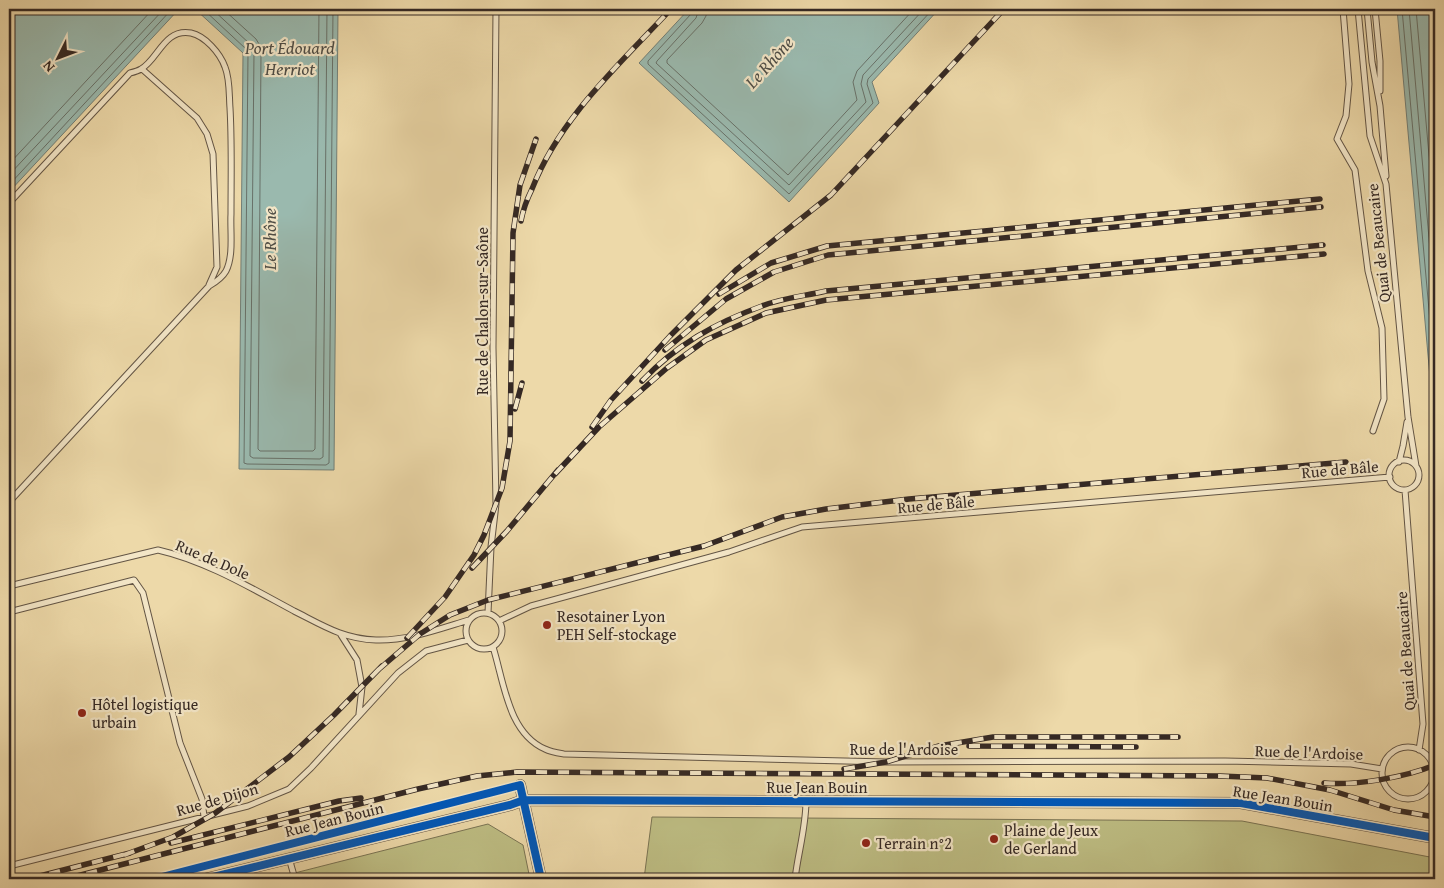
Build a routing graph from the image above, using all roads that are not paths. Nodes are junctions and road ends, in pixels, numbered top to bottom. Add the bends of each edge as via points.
1 (496, 9) edge
2 (1343, 9) edge
3 (1358, 9) edge
4 (1367, 9) edge
5 (1375, 9) edge
6 (142, 69) junction
7 (1380, 106) junction
8 (1386, 184) junction
9 (9, 203) edge
10 (209, 286) junction
11 (1408, 417) junction
12 (1373, 431) dead end
13 (1399, 462) junction
14 (1416, 466) junction
15 (1390, 477) junction
16 (1405, 490) junction
17 (9, 502) edge
18 (9, 586) edge
19 (9, 612) edge
20 (488, 613) junction
21 (469, 620) junction
22 (499, 621) junction
23 (341, 635) junction
24 (468, 640) junction
25 (493, 647) junction
26 (359, 714) junction
27 (1419, 750) junction
28 (1382, 769) junction
29 (520, 785) joint
30 (1430, 788) junction
31 (1435, 793) edge
32 (524, 800) junction
33 (806, 801) junction
34 (204, 817) junction
35 (1435, 838) edge
36 (289, 858) junction
37 (9, 866) edge
38 (154, 879) edge
39 (205, 879) edge
40 (295, 879) edge
41 (541, 879) edge
42 (795, 879) edge

1 - 20 lane, Rue de Chalon-sur-Saône via 493,348 496,504
2 - 12 lane via 1349,84 1346,116 1337,139 1355,170 1368,271 1382,328 1384,399
3 - 8 lane, Quai de Beaucaire via 1370,136
4 - 7 lane
5 - 7 lane
6 - 9 lane via 130,73
6 - 10 lane via 196,118 207,134 213,154 217,267
6 - 10 lane via 165,42 180,33 191,33 204,39 225,66 231,119 230,256 226,271
7 - 8 lane
8 - 11 lane, Quai de Beaucaire
10 - 17 lane
11 - 13 lane, Quai de Beaucaire
11 - 14 lane, Quai de Beaucaire
13 - 14 lane via 1408,461
13 - 15 lane, Quai de Beaucaire via 1392,468
14 - 16 lane, Quai de Beaucaire via 1419,479 1414,487
15 - 16 lane via 1393,485
15 - 22 lane, Rue de Bâle via 802,526 729,552 532,606
16 - 27 lane, Quai de Beaucaire via 1423,724
18 - 23 lane, Rue de Dole via 158,550 176,554 232,579
19 - 34 lane via 134,580 143,593 180,742 202,799
20 - 21 lane via 477,614
20 - 22 lane
21 - 23 lane, Rue de Dole via 407,638 375,640
21 - 24 lane via 465,630
22 - 25 lane via 502,632
23 - 26 lane via 357,660 362,687
24 - 25 lane via 476,648
24 - 26 lane, Rue de Dijon via 426,651 398,673
25 - 28 lane, Rue de l'Ardoise via 511,714 522,732 545,749 564,754 886,762 1225,761 1351,764
26 - 34 lane, Rue de Dijon via 311,768 288,788 248,806
27 - 28 lane via 1412,747 1396,750
27 - 30 lane via 1433,766
28 - 30 lane via 1385,786 1399,798 1416,798
29 - 32 street
29 - 38 lane, Rue Jean Bouin
30 - 31 lane
32 - 33 street, Rue Jean Bouin
32 - 36 street, Rue Jean Bouin
32 - 41 street
33 - 35 street, Rue Jean Bouin via 1241,803
33 - 42 lane
34 - 37 lane, Rue de Dijon
36 - 39 street, Rue Jean Bouin
36 - 40 lane

